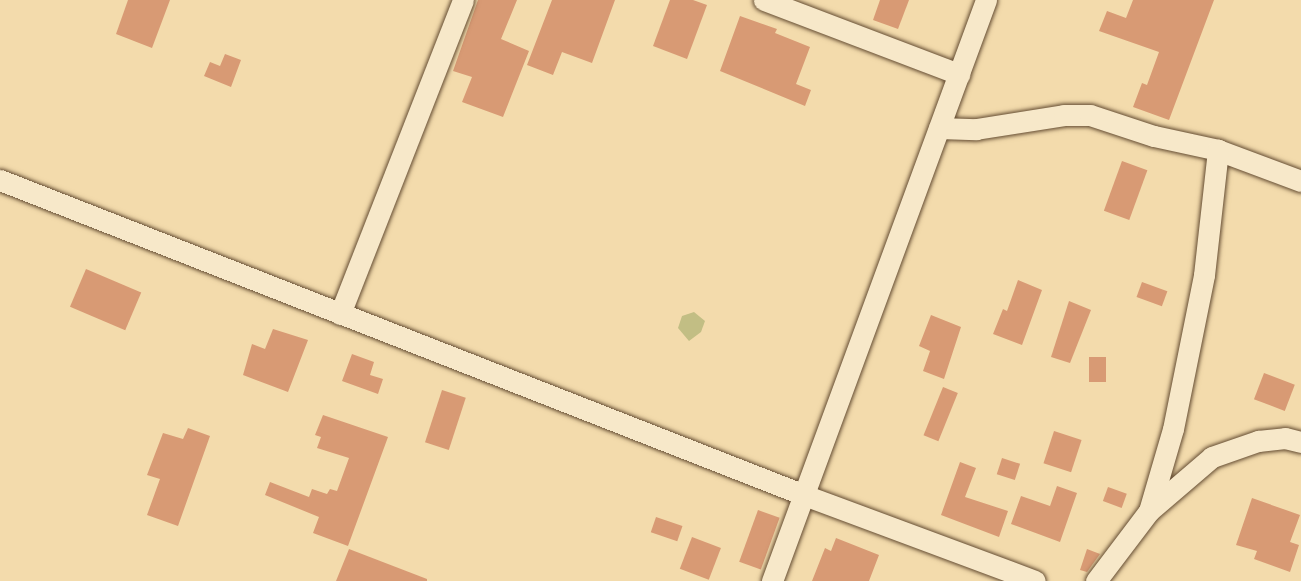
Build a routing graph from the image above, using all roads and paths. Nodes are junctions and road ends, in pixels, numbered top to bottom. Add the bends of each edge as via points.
1 (463, 0) edge
2 (764, 0) edge
3 (986, 0) edge
4 (959, 74) junction
5 (939, 128) junction
6 (1218, 150) junction
7 (0, 180) edge
8 (1301, 181) edge
9 (340, 314) junction
10 (1301, 442) edge
11 (804, 495) junction
12 (1149, 512) junction
13 (772, 581) edge
14 (1035, 581) edge
15 (1096, 581) edge

1 - 9 street
2 - 4 street
3 - 4 street
4 - 5 street
5 - 6 street via 976,129 1064,115 1090,115 1154,136
5 - 11 street
6 - 8 street
6 - 12 street via 1204,275 1173,429
7 - 9 street
9 - 11 street
10 - 12 street via 1285,438 1258,441 1212,457
11 - 13 street
11 - 14 street
12 - 15 street

